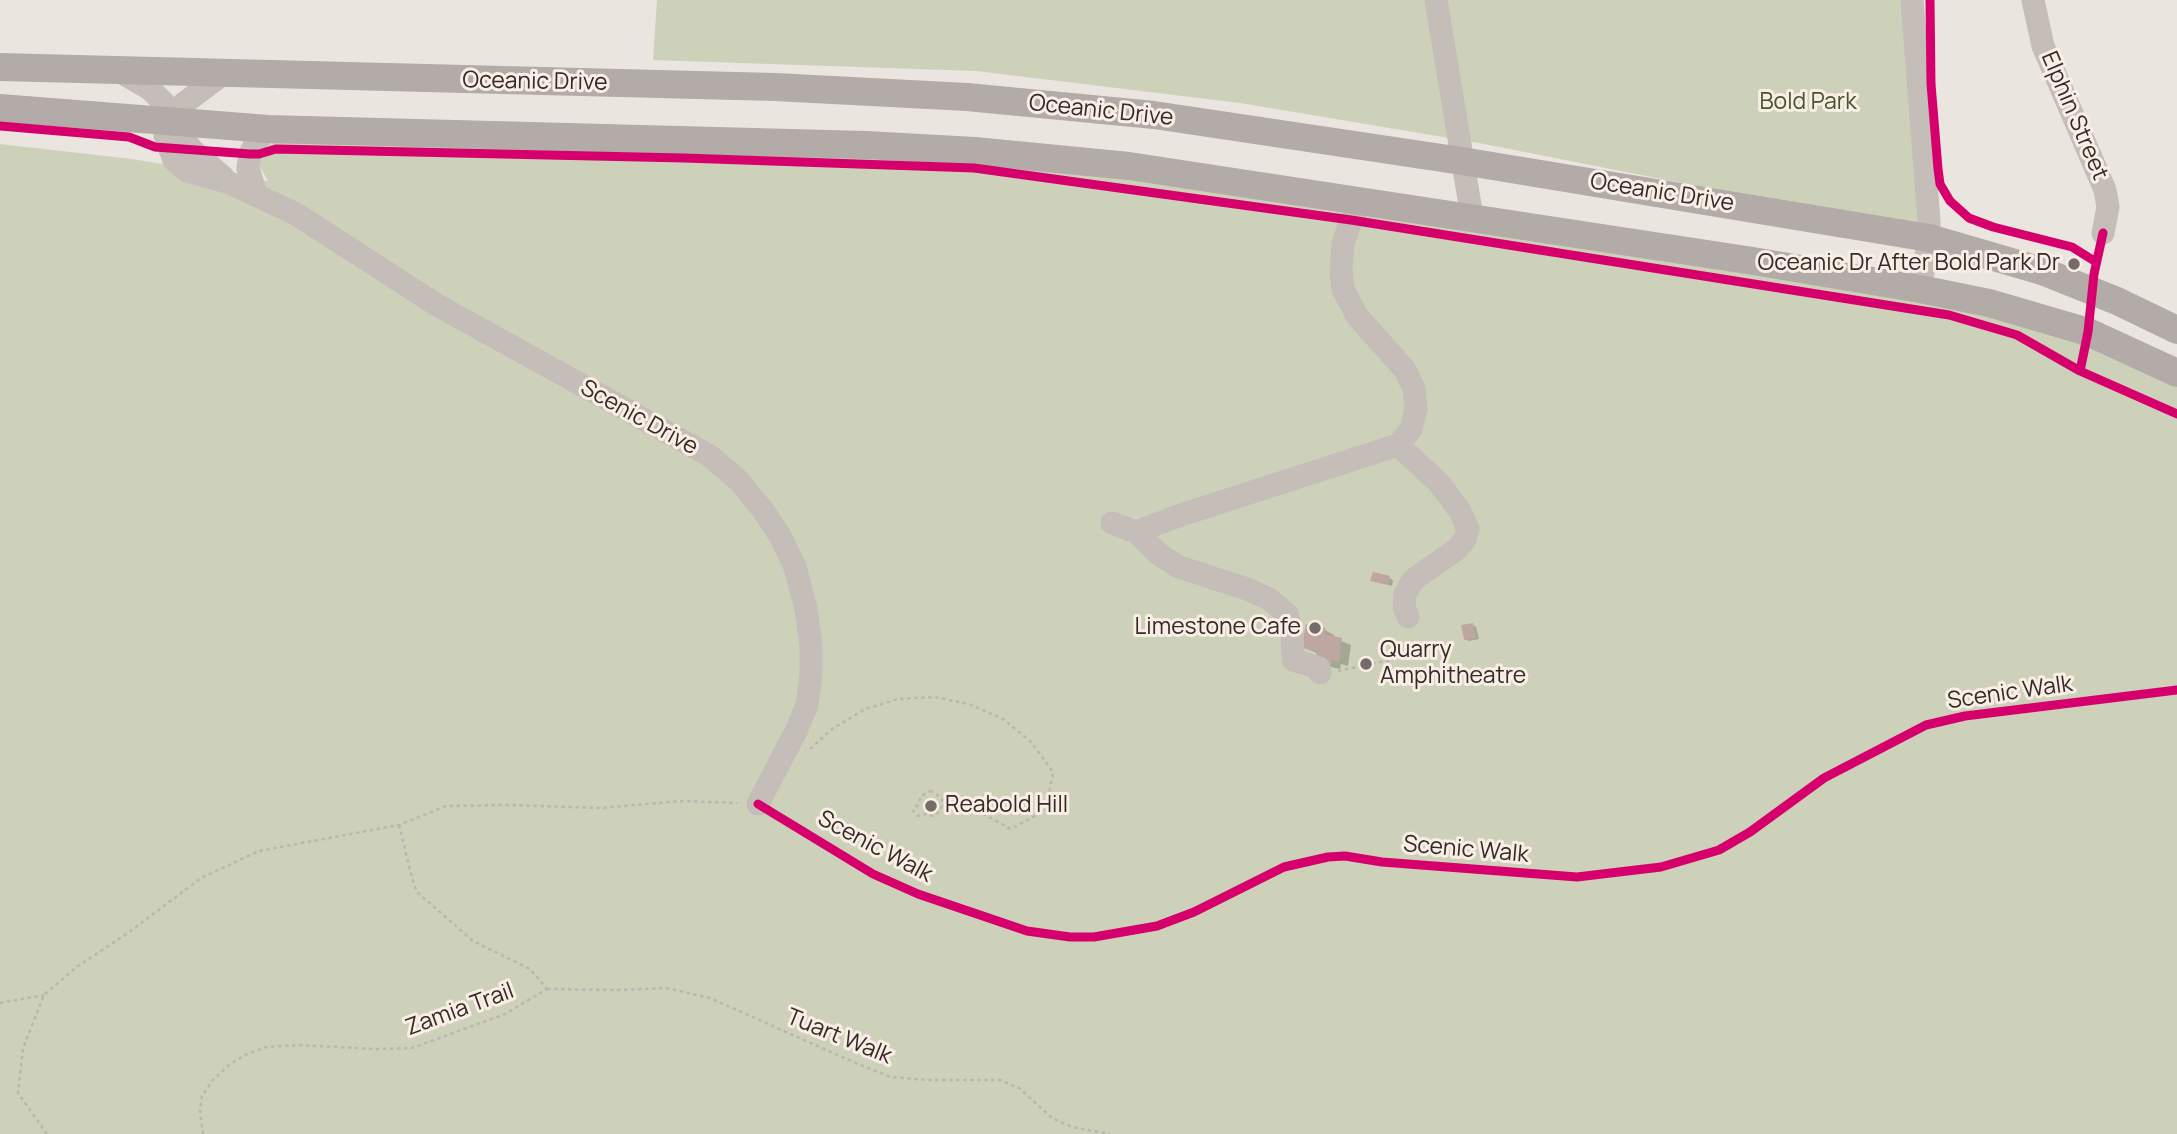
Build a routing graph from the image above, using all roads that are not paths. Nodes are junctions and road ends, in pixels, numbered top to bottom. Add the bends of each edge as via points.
1 (1436, 0) edge
2 (1912, 0) edge
3 (2033, 0) edge
4 (0, 67) edge
5 (119, 71) junction
6 (223, 74) junction
7 (0, 108) edge
8 (175, 122) junction
9 (268, 129) junction
10 (1462, 161) junction
11 (256, 194) junction
12 (1363, 200) junction
13 (1472, 217) junction
14 (2103, 233) road end
15 (1929, 238) junction
16 (1920, 289) junction
17 (2177, 330) edge
18 (2177, 373) edge
19 (1398, 445) junction
20 (1112, 523) dead end
21 (1136, 533) junction
22 (1408, 617) dead end
23 (1320, 673) road end
24 (758, 804) road end

1 - 10 street
2 - 15 street
3 - 14 street, Elphin Street via 2043,46 2105,190 2108,207
4 - 5 main road, Oceanic Drive
5 - 6 main road, Oceanic Drive
5 - 8 street via 150,89
6 - 8 street, Scenic Drive via 183,104
6 - 10 main road, Oceanic Drive via 775,87 967,97 1154,115
7 - 8 main road
8 - 9 main road
8 - 11 street, Scenic Drive via 165,136 174,160 187,170
9 - 11 street via 250,154 248,169
9 - 12 main road via 961,150 1129,166
10 - 13 street
10 - 15 main road, Oceanic Drive
11 - 24 street, Scenic Drive via 296,214 437,305 710,456 763,510 795,567 806,609 811,665 807,705
12 - 13 main road
12 - 19 street via 1343,244 1343,289 1357,316 1405,370 1414,389 1416,409 1410,429
13 - 16 main road
15 - 16 street
15 - 17 main road, Oceanic Drive via 2042,271
16 - 18 main road via 1989,303 2088,332
19 - 21 street
19 - 22 street via 1438,483 1468,528 1457,549 1413,580 1405,594
20 - 21 street
21 - 23 street via 1179,567 1269,599 1287,614 1293,660 1320,668

